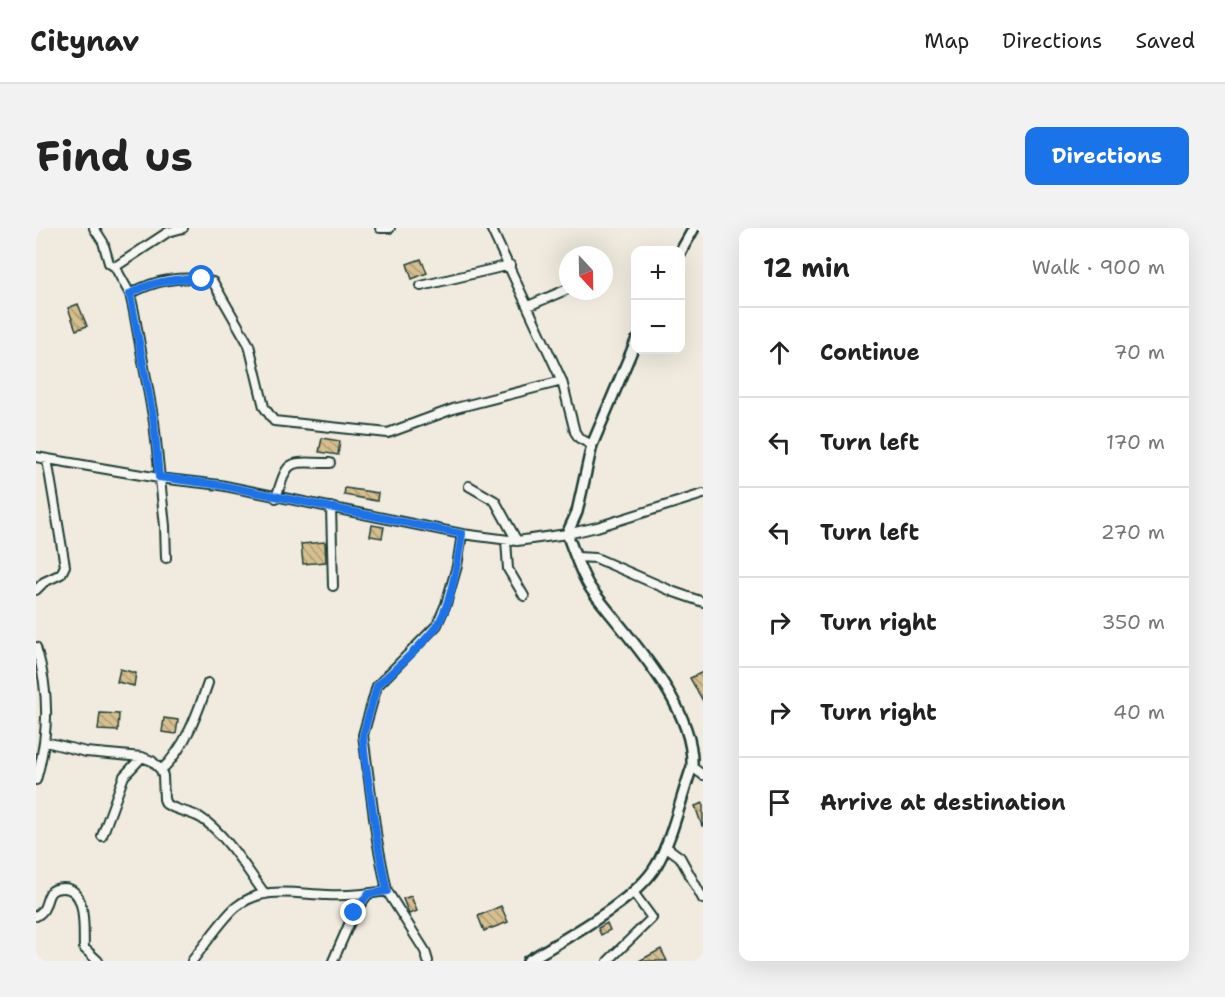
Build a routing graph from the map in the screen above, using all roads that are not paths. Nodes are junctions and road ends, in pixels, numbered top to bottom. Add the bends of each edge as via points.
1 (94, 228) edge
2 (183, 228) edge
3 (380, 228) edge
4 (390, 228) edge
5 (491, 228) edge
6 (694, 228) edge
7 (685, 246) edge
8 (510, 265) junction
9 (115, 267) junction
10 (421, 286) dead end
11 (559, 293) edge
12 (130, 294) junction
13 (528, 306) junction
14 (631, 353) edge
15 (562, 381) junction
16 (592, 445) junction
17 (36, 457) edge
18 (47, 459) junction
19 (330, 463) dead end
20 (159, 477) junction
21 (469, 486) dead end
22 (703, 494) edge
23 (276, 498) junction
24 (331, 507) junction
25 (462, 534) junction
26 (567, 534) junction
27 (506, 540) junction
28 (517, 541) junction
29 (576, 556) junction
30 (166, 558) dead end
31 (333, 586) dead end
32 (36, 590) edge
33 (524, 597) dead end
34 (703, 602) edge
35 (36, 647) edge
36 (208, 683) dead end
37 (40, 700) edge
38 (46, 742) junction
39 (142, 757) junction
40 (692, 767) junction
41 (161, 770) junction
42 (703, 775) edge
43 (36, 780) edge
44 (102, 837) dead end
45 (665, 846) junction
46 (387, 891) junction
47 (633, 892) junction
48 (265, 894) junction
49 (368, 894) junction
50 (703, 897) edge
51 (36, 916) edge
52 (98, 961) edge
53 (192, 961) edge
54 (333, 961) edge
55 (428, 961) edge
56 (528, 961) edge
57 (608, 961) edge

1 - 9 street via 109,263
2 - 9 street via 168,232
3 - 4 street
5 - 8 street
6 - 7 main road
8 - 10 street
8 - 13 street
9 - 12 street
11 - 13 street
12 - 15 street via 160,282 213,282 249,345 264,407 273,421 387,433 456,408
12 - 20 street via 154,422
13 - 15 street
14 - 16 main road
15 - 16 street via 575,432
16 - 26 main road via 577,512
17 - 18 street
18 - 20 street
18 - 32 street via 65,566 61,574
19 - 23 street via 289,465
20 - 23 street
20 - 30 street
21 - 28 street via 495,501
22 - 26 street
23 - 24 street
24 - 25 street
24 - 31 street
25 - 27 street
25 - 46 street via 457,566 437,625 377,686 363,735
26 - 28 street
26 - 29 main road
27 - 28 street
27 - 33 street via 508,569
29 - 34 street via 596,558
29 - 40 main road via 590,587 630,635 673,700 692,754
35 - 37 street via 43,673
36 - 41 street via 180,747
37 - 38 street via 47,724
38 - 39 street via 86,752
38 - 43 street
39 - 41 street
39 - 44 street via 124,776
40 - 42 street
40 - 45 main road
41 - 48 street via 166,804 207,823
45 - 47 main road via 656,866
45 - 50 street via 680,857
46 - 49 street
46 - 55 street
47 - 56 main road
47 - 57 street via 652,918
48 - 49 street
48 - 53 street via 236,907
49 - 54 street via 354,913
51 - 52 street via 47,904 50,892 63,888 75,892 83,914 84,948

